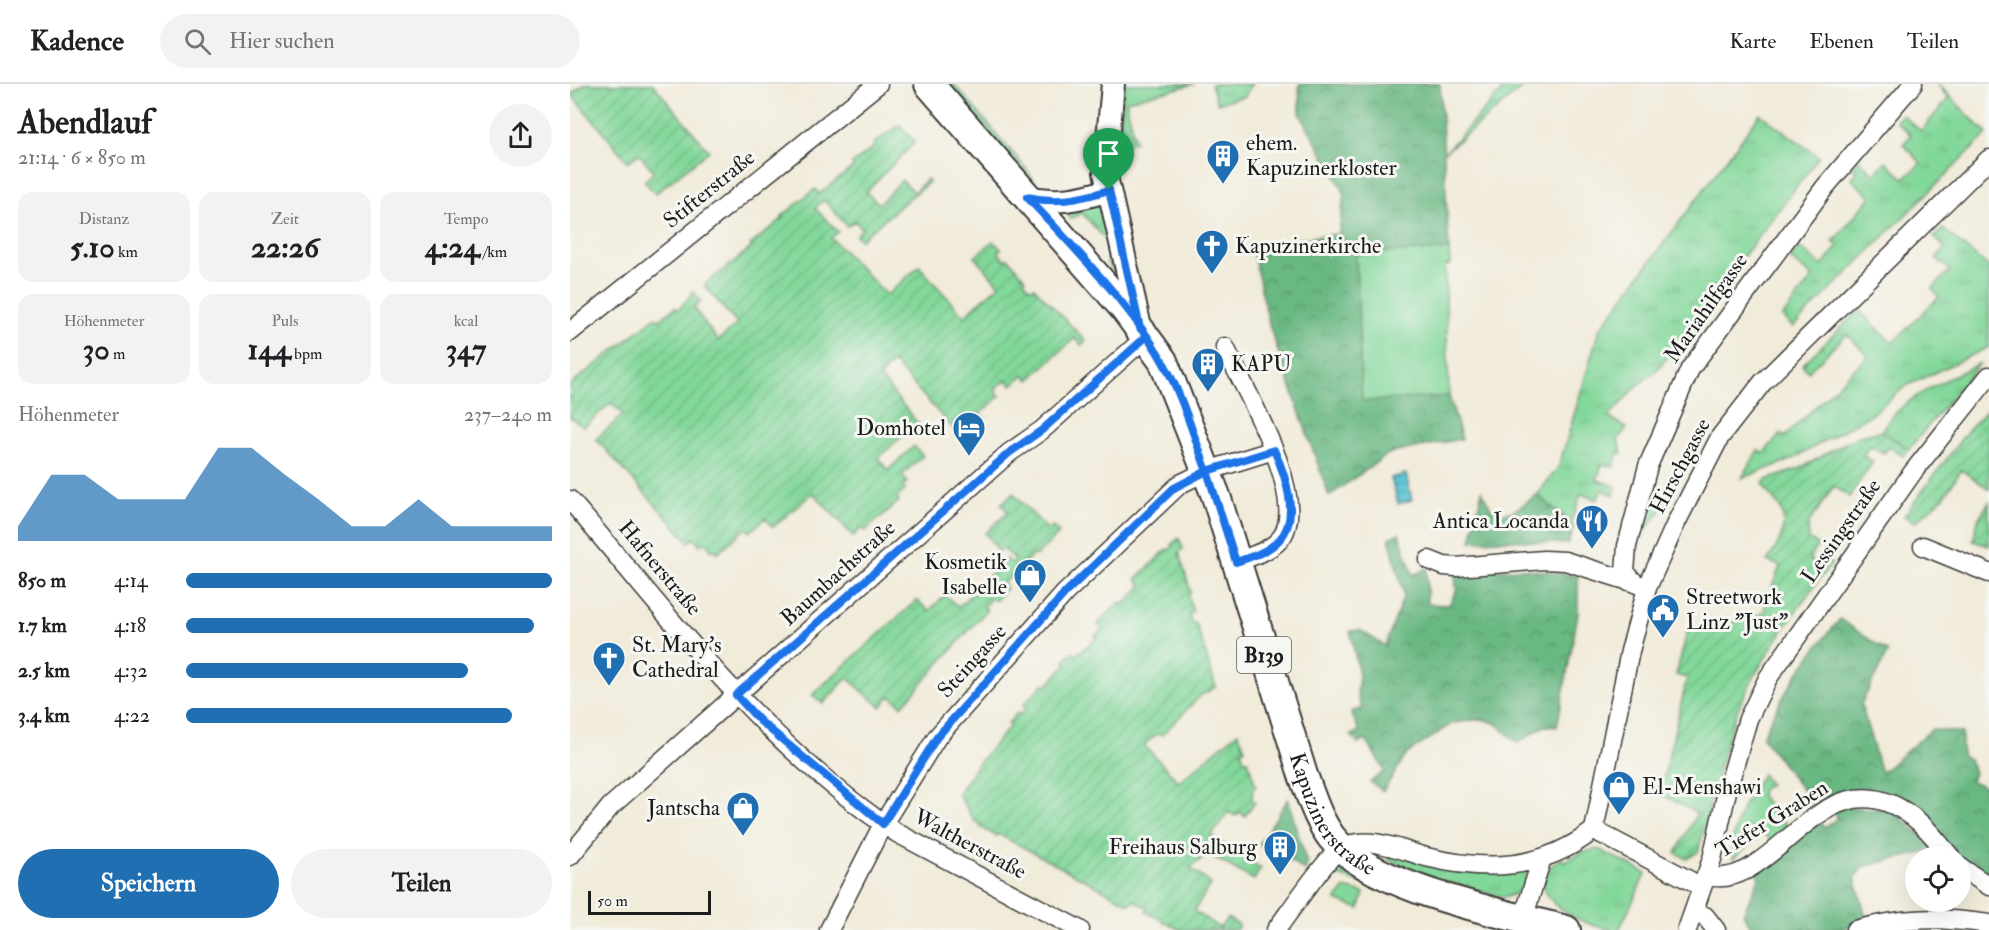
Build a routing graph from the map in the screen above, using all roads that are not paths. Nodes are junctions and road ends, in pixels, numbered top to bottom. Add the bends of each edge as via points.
1 (878, 84) edge
2 (928, 84) edge
3 (1113, 84) edge
4 (1913, 84) edge
5 (1989, 159) edge
6 (1109, 190) junction
7 (1027, 197) junction
8 (1137, 324) junction
9 (570, 332) edge
10 (1225, 347) dead end
11 (1989, 376) edge
12 (1274, 450) junction
13 (1207, 471) junction
14 (570, 500) edge
15 (1923, 546) dead end
16 (1429, 560) dead end
17 (1236, 562) junction
18 (1989, 573) edge
19 (1641, 585) junction
20 (736, 695) junction
21 (883, 824) junction
22 (1594, 830) junction
23 (1941, 846) edge
24 (1341, 848) junction
25 (570, 856) edge
26 (1541, 861) junction
27 (1971, 874) edge
28 (1704, 881) junction
29 (1989, 886) edge
30 (1694, 912) junction
31 (1524, 919) junction
32 (1989, 924) edge
33 (829, 930) edge
34 (1080, 930) edge
35 (1276, 930) edge
36 (1566, 930) edge
37 (1687, 930) edge
38 (1716, 930) edge
39 (1855, 930) edge

1 - 9 street, Stifterstraße
2 - 7 main road, B139
3 - 6 street, Kapuzinerstraße via 1105,165
4 - 19 street, Mariahilfgasse via 1825,187 1683,381 1648,466 1630,533 1625,572
5 - 19 street, Hirschgasse via 1739,409
6 - 7 street via 1068,201
6 - 8 street, Kapuzinerstraße
7 - 8 main road, B139
8 - 13 main road, Kapuzinerstraße / B139 via 1169,373
8 - 20 street, Baumbachstraße via 1042,430 1009,453
10 - 12 street
11 - 28 street, Lessingstraße via 1913,472 1768,678 1748,719
12 - 13 street
12 - 17 street via 1287,491 1290,511 1286,527 1275,543
13 - 17 main road, Kapuzinerstraße / B139
13 - 21 street, Steingasse via 1174,488 1058,601 937,737
14 - 20 street, Hafnerstraße
15 - 18 street
16 - 19 street via 1456,567 1565,561
17 - 24 main road, Kapuzinerstraße / B139 via 1303,775 1327,831
19 - 22 street, Hirschgasse
20 - 21 street, Waltherstraße via 760,721
20 - 25 street, Baumbachstraße via 611,806
21 - 33 street, Steingasse
21 - 34 street, Waltherstraße
22 - 26 street
22 - 28 street
23 - 28 street, Tiefer Graben via 1908,813 1881,801 1855,799 1822,812 1738,874
24 - 26 street via 1385,844 1428,857 1494,866
24 - 31 main road, Kapuzinerstraße / B139 via 1384,874 1425,891
24 - 35 street
26 - 31 street
27 - 29 street
28 - 30 street, Lessingstraße
30 - 37 street, Lessingstraße
30 - 38 street via 1705,916
31 - 36 main road, Kapuzinerstraße / B139
32 - 39 street via 1900,919

